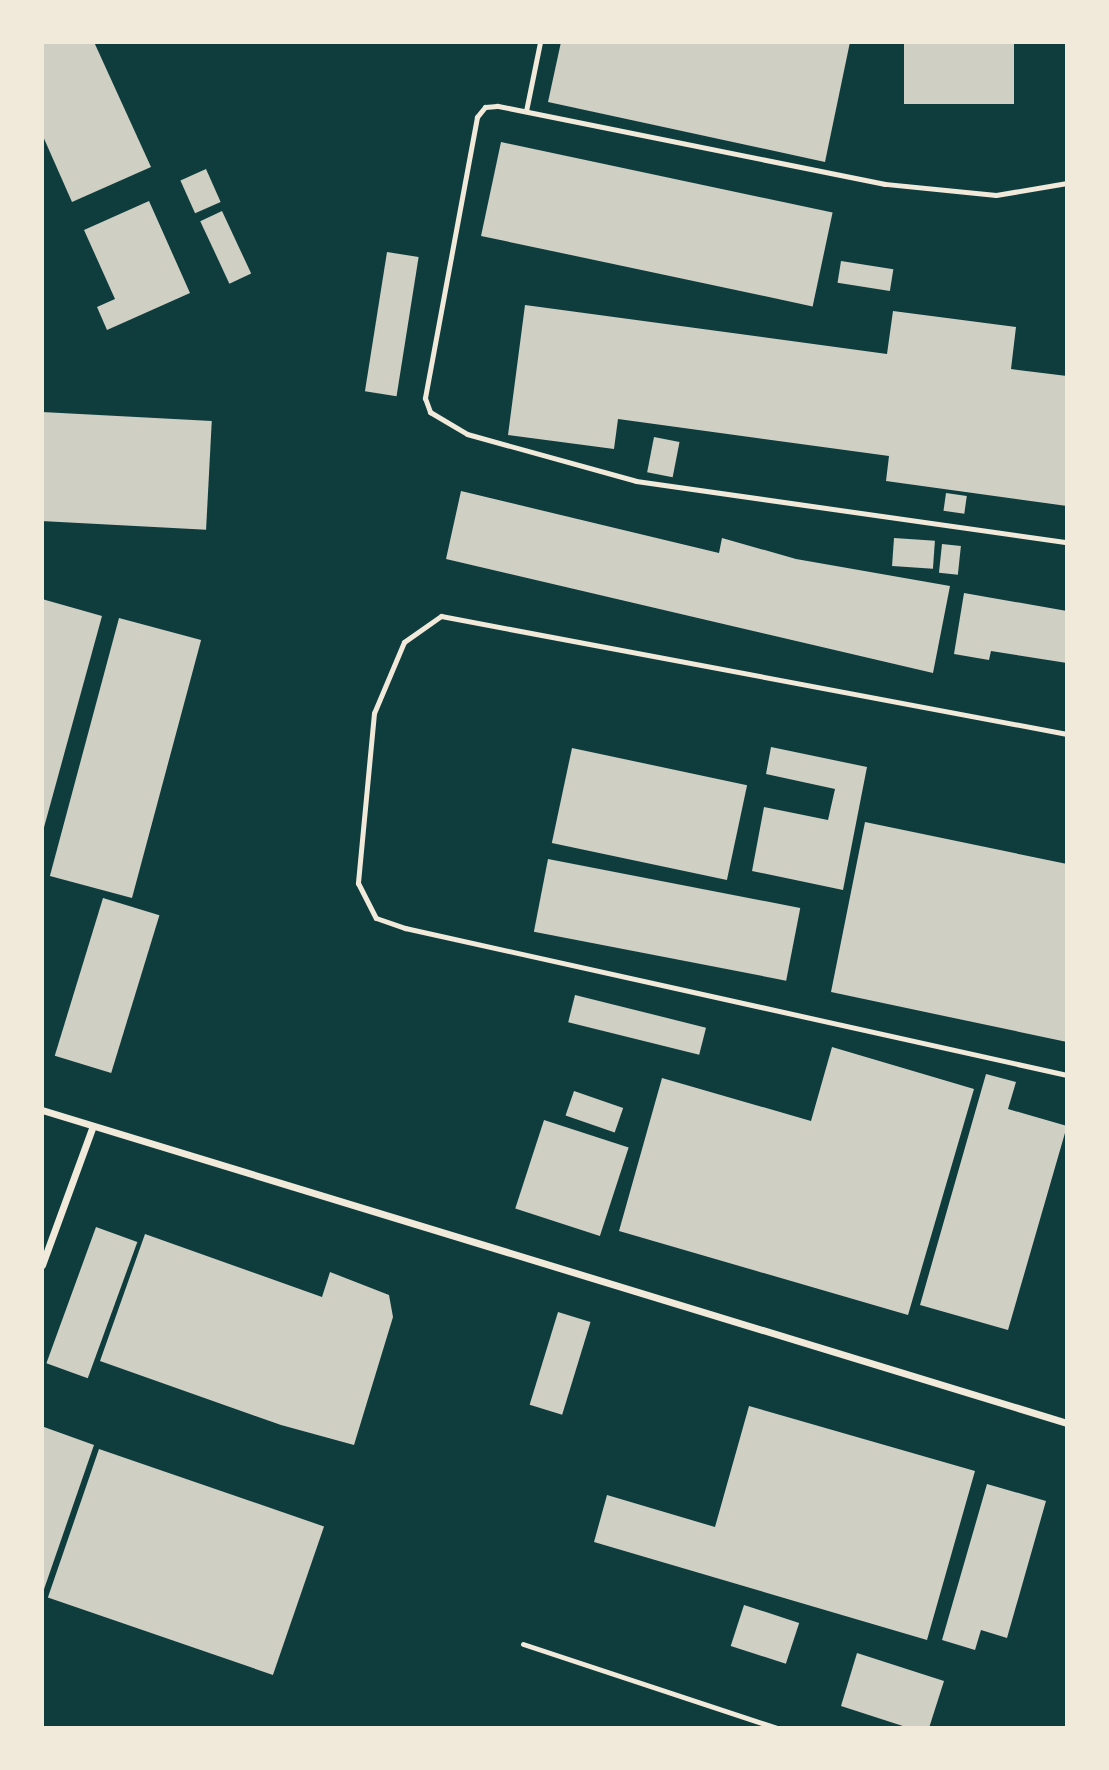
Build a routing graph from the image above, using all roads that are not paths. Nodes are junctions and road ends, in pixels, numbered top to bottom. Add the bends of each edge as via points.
1 (540, 42) edge
2 (526, 111) junction
3 (1067, 183) edge
4 (1067, 542) edge
5 (1067, 734) edge
6 (1067, 1075) edge
7 (42, 1110) edge
8 (93, 1125) junction
9 (42, 1265) edge
10 (1067, 1423) edge
11 (523, 1644) dead end
12 (777, 1728) edge

1 - 2 lane
2 - 3 lane via 885,184 996,195
2 - 4 lane via 485,107 477,117 425,398 430,412 467,434 636,481
5 - 6 lane via 441,616 404,642 374,713 358,883 376,918 405,929
7 - 8 street
8 - 9 street
8 - 10 street
11 - 12 lane

